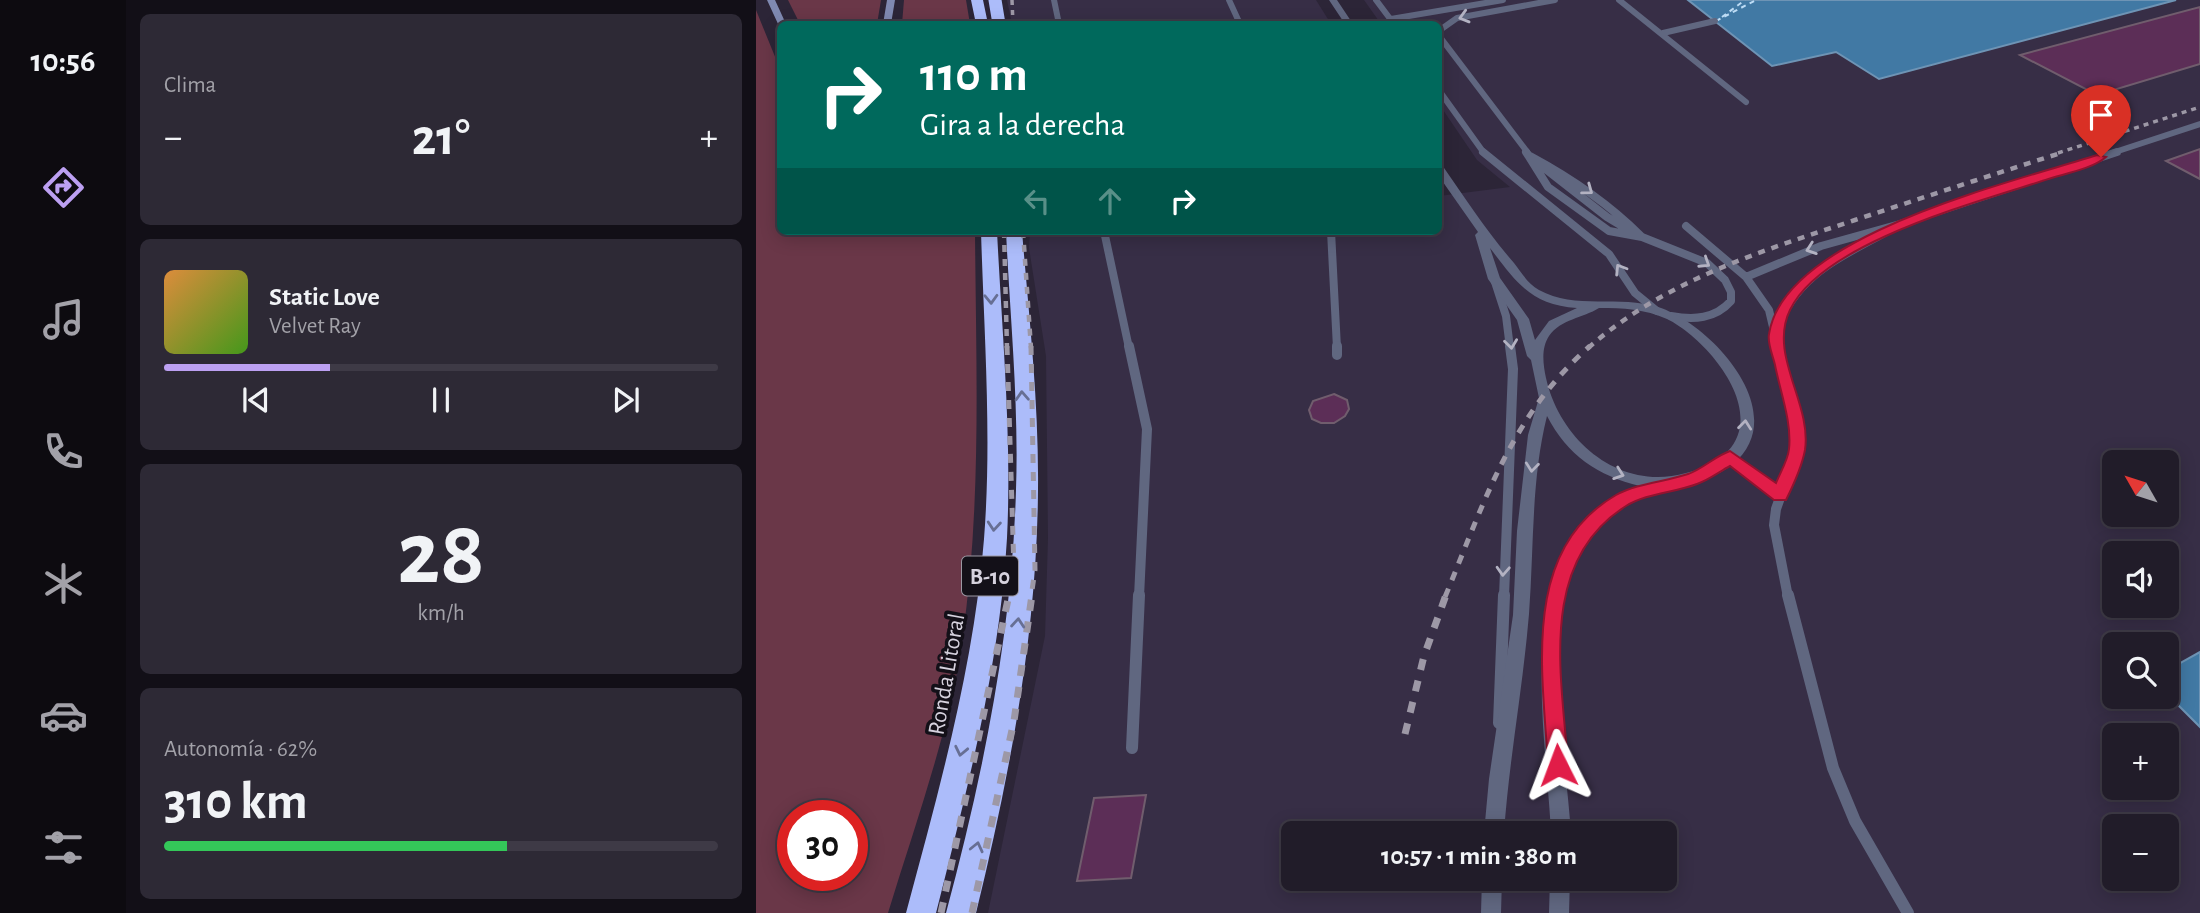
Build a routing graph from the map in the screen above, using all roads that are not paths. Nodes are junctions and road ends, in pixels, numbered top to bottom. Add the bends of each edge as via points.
1 (771, 0) edge
2 (891, 0) edge
3 (977, 0) edge
4 (995, 0) edge
5 (1054, 0) edge
6 (1229, 0) edge
7 (1333, 0) edge
8 (1376, 0) edge
9 (1503, 0) edge
10 (1555, 0) edge
11 (1619, 0) edge
12 (781, 21) edge
13 (888, 21) edge
14 (981, 21) edge
15 (998, 21) edge
16 (1058, 21) edge
17 (1239, 21) edge
18 (1347, 21) edge
19 (1392, 21) edge
20 (1398, 21) edge
21 (1716, 22) dead end
22 (1442, 29) edge
23 (1663, 33) junction
24 (1442, 40) edge
25 (1442, 95) edge
26 (1746, 102) dead end
27 (2200, 124) edge
28 (1529, 155) junction
29 (1442, 173) edge
30 (1900, 224) junction
31 (1686, 226) dead end
32 (1478, 228) junction
33 (989, 235) edge
34 (1014, 235) edge
35 (1105, 235) edge
36 (1331, 235) edge
37 (1642, 237) junction
38 (1746, 277) junction
39 (1494, 278) junction
40 (1621, 304) junction
41 (1668, 316) junction
42 (1775, 336) junction
43 (1337, 355) dead end
44 (1534, 365) junction
45 (1544, 400) junction
46 (1730, 457) junction
47 (1681, 482) junction
48 (1780, 495) junction
49 (1132, 748) dead end
50 (1498, 779) junction
51 (1495, 821) edge
52 (1560, 821) edge
53 (1492, 891) edge
54 (1560, 891) edge
55 (921, 913) edge
56 (961, 913) edge
57 (1491, 913) edge
58 (1559, 913) edge
59 (1908, 913) edge

1 - 12 street
2 - 13 street
3 - 14 highway
4 - 15 highway, bridge
5 - 16 lane
6 - 17 lane
7 - 18 street
8 - 19 lane
9 - 20 lane
10 -> 22 lane via 1457,18
11 - 23 lane
21 - 23 lane
23 - 26 lane
24 -> 28 lane
41 -> 25 lane via 1635,293 1609,254 1484,153
27 - 30 lane
28 -> 37 lane via 1568,176 1626,218
28 - 37 lane via 1548,187 1597,223 1609,231
29 - 32 street
30 -> 38 lane via 1852,235
30 - 42 lane via 1810,277 1788,301
31 - 38 lane
32 - 39 street
32 - 40 street via 1535,293 1560,301
33 -> 55 highway, Ronda Litoral / B-10 via 998,487 990,577 974,694
56 -> 34 highway, B-10 via 1000,740 1016,645 1024,557 1027,488
35 - 49 lane via 1147,429
36 - 43 lane
37 -> 41 lane via 1707,263 1731,292 1730,304 1713,314 1695,319
38 - 42 lane via 1769,310
39 - 44 street via 1523,319
39 -> 50 lane via 1506,316 1513,369 1500,618
40 - 41 street
40 - 44 street via 1581,310 1558,321 1538,343
46 -> 41 street via 1745,433 1745,404 1739,386 1708,343
42 - 48 lane via 1797,450
44 - 45 street
45 -> 47 street via 1566,439 1595,464 1633,479
45 -> 50 street via 1535,435 1521,615
46 - 47 street via 1708,473
46 - 48 lane
47 - 52 street via 1633,494 1604,513 1576,543 1556,587 1551,644
48 - 59 lane via 1774,525 1780,565 1832,768 1855,821
50 - 51 street
53 - 57 street
54 - 58 street

